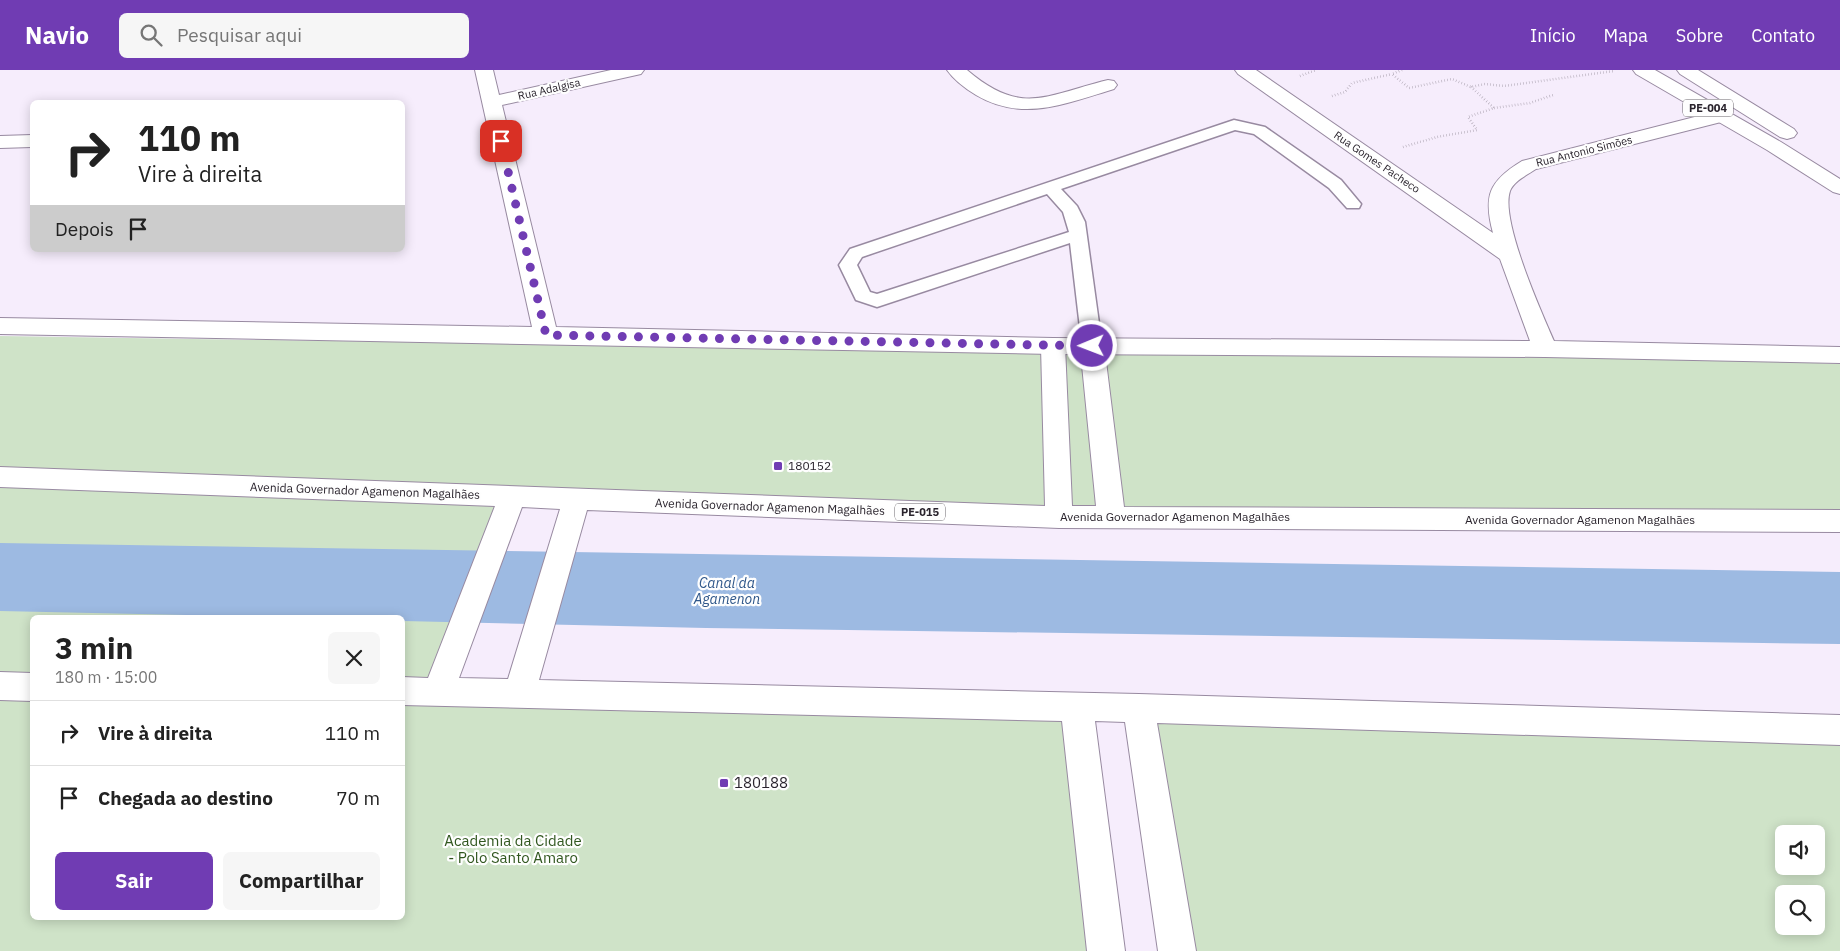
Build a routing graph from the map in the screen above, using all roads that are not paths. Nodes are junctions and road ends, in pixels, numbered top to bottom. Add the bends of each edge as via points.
1 (484, 70) edge
2 (634, 70) edge
3 (956, 70) edge
4 (1244, 70) edge
5 (1642, 70) edge
6 (1686, 70) edge
7 (1108, 85) dead end
8 (492, 102) junction
9 (1722, 116) junction
10 (1799, 140) dead end
11 (30, 141) edge
12 (0, 142) edge
13 (1050, 187) junction
14 (1840, 188) edge
15 (1353, 204) dead end
16 (1078, 234) junction
17 (1510, 256) junction
18 (0, 326) edge
19 (546, 335) junction
20 (1053, 346) junction
21 (1092, 346) junction
22 (1544, 349) junction
23 (1840, 355) edge
24 (0, 477) edge
25 (508, 508) junction
26 (573, 512) junction
27 (1059, 516) junction
28 (1111, 516) junction
29 (1840, 522) edge
30 (0, 686) edge
31 (30, 687) edge
32 (405, 691) edge
33 (438, 692) junction
34 (520, 693) junction
35 (1077, 708) junction
36 (1139, 708) junction
37 (1840, 730) edge
38 (1106, 951) edge
39 (1177, 951) edge

1 - 8 main road
2 - 8 main road, Rua Adalgisa
3 - 7 main road via 993,98 1016,105 1041,103
4 - 17 main road, Rua Gomes Pacheco
5 - 9 main road, PE-004
6 - 10 main road, PE-004
8 - 19 main road
9 - 14 main road, PE-004
9 - 17 main road, Rua Antonio Simões via 1529,165 1508,179 1499,193 1498,207
11 - 12 main road
13 - 15 lane via 1234,125 1259,130 1335,184
13 - 16 lane via 1071,210
13 - 16 lane via 856,253 848,265 863,296 876,301
16 - 21 lane
17 - 22 main road, Rua Antonio Simões
18 - 19 main road
19 - 20 main road
20 - 21 main road
20 - 27 main road
21 - 22 main road
21 - 28 main road
22 - 23 main road
24 - 25 main road, Avenida Governador Agamenon Magalhães / PE-015
25 - 26 main road, Avenida Governador Agamenon Magalhães / PE-015
25 - 33 main road
26 - 27 main road, Avenida Governador Agamenon Magalhães / PE-015
26 - 34 main road
27 - 28 main road, Avenida Governador Agamenon Magalhães / PE-015
28 - 29 main road, Avenida Governador Agamenon Magalhães / PE-015
30 - 31 main road
32 - 33 main road
33 - 34 main road
34 - 35 main road
35 - 36 main road
35 - 38 main road
36 - 37 main road
36 - 39 main road

